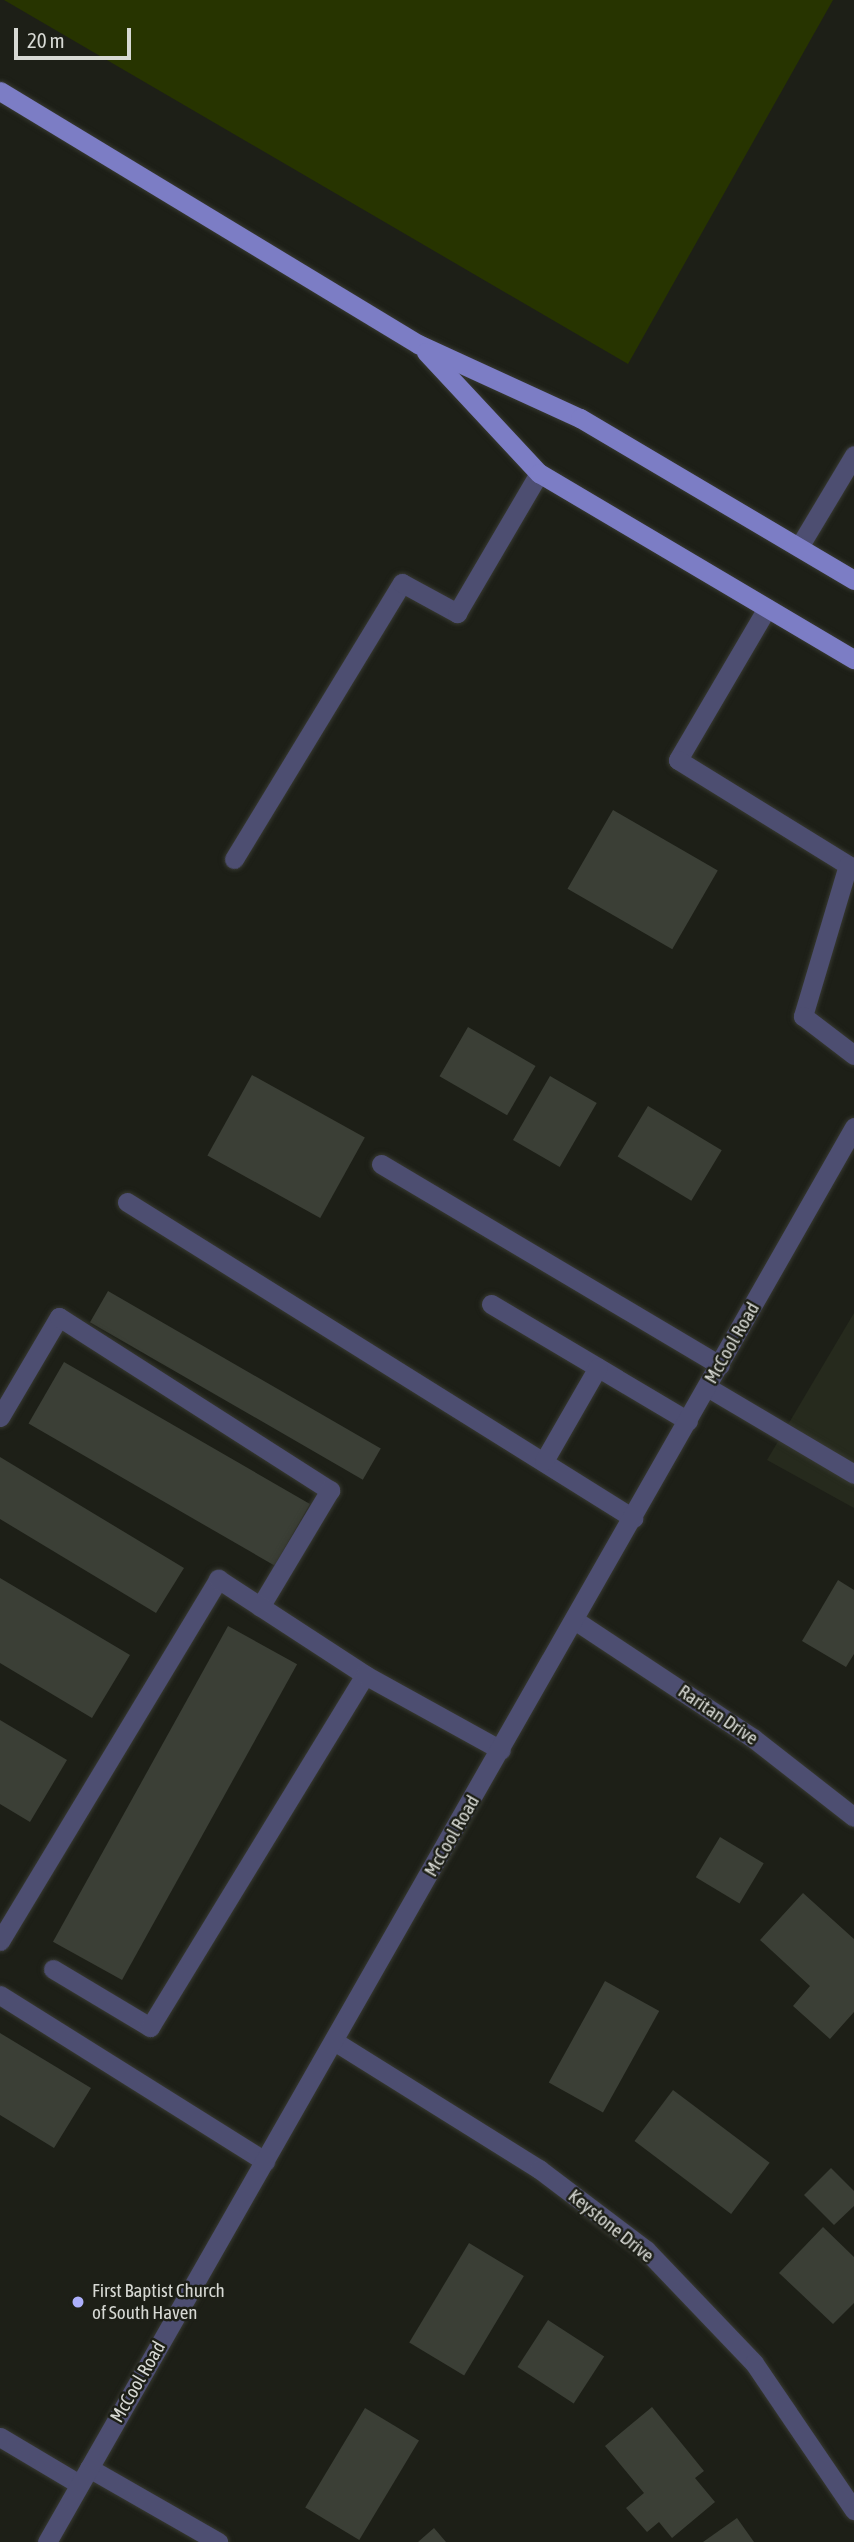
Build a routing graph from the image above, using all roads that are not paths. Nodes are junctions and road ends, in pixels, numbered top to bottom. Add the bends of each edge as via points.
1 (0, 91) edge
2 (418, 344) junction
3 (854, 455) edge
4 (539, 473) junction
5 (799, 547) junction
6 (854, 580) edge
7 (767, 608) junction
8 (854, 659) edge
9 (234, 859) dead end
10 (854, 1055) edge
11 (854, 1127) edge
12 (381, 1164) dead end
13 (127, 1202) dead end
14 (491, 1304) dead end
15 (720, 1365) junction
16 (598, 1367) junction
17 (707, 1387) junction
18 (0, 1417) edge
19 (688, 1421) junction
20 (544, 1461) junction
21 (854, 1474) edge
22 (633, 1518) junction
23 (260, 1607) junction
24 (576, 1621) junction
25 (365, 1675) junction
26 (501, 1750) junction
27 (854, 1818) edge
28 (0, 1941) edge
29 (53, 1969) dead end
30 (0, 1995) edge
31 (334, 2041) junction
32 (265, 2161) junction
33 (0, 2437) edge
34 (84, 2476) junction
35 (854, 2510) edge
36 (47, 2542) edge
37 (218, 2542) edge

1 - 2 main road
2 - 4 main road
2 - 5 main road via 580,418
3 - 5 street
4 - 7 main road
4 - 9 street via 457,613 402,583
5 - 6 main road
7 - 8 main road
7 - 10 street via 678,760 848,865 803,1016
11 - 15 street, McCool Road
12 - 15 street
13 - 20 street
14 - 16 street
15 - 17 street, McCool Road
16 - 19 street
16 - 20 street
17 - 19 street, McCool Road
17 - 21 street
18 - 23 street via 60,1317 330,1490
19 - 22 street, McCool Road
20 - 22 street
22 - 24 street, McCool Road
23 - 25 street
23 - 28 street via 218,1580
24 - 26 street, McCool Road
24 - 27 street, Raritan Drive via 753,1738
25 - 26 street
25 - 29 street via 150,2027
26 - 31 street, McCool Road
30 - 32 street
31 - 32 street, McCool Road
31 - 35 street, Keystone Drive via 539,2169 646,2250 754,2364
32 - 34 street, McCool Road
33 - 34 street
34 - 36 street, McCool Road
34 - 37 street

